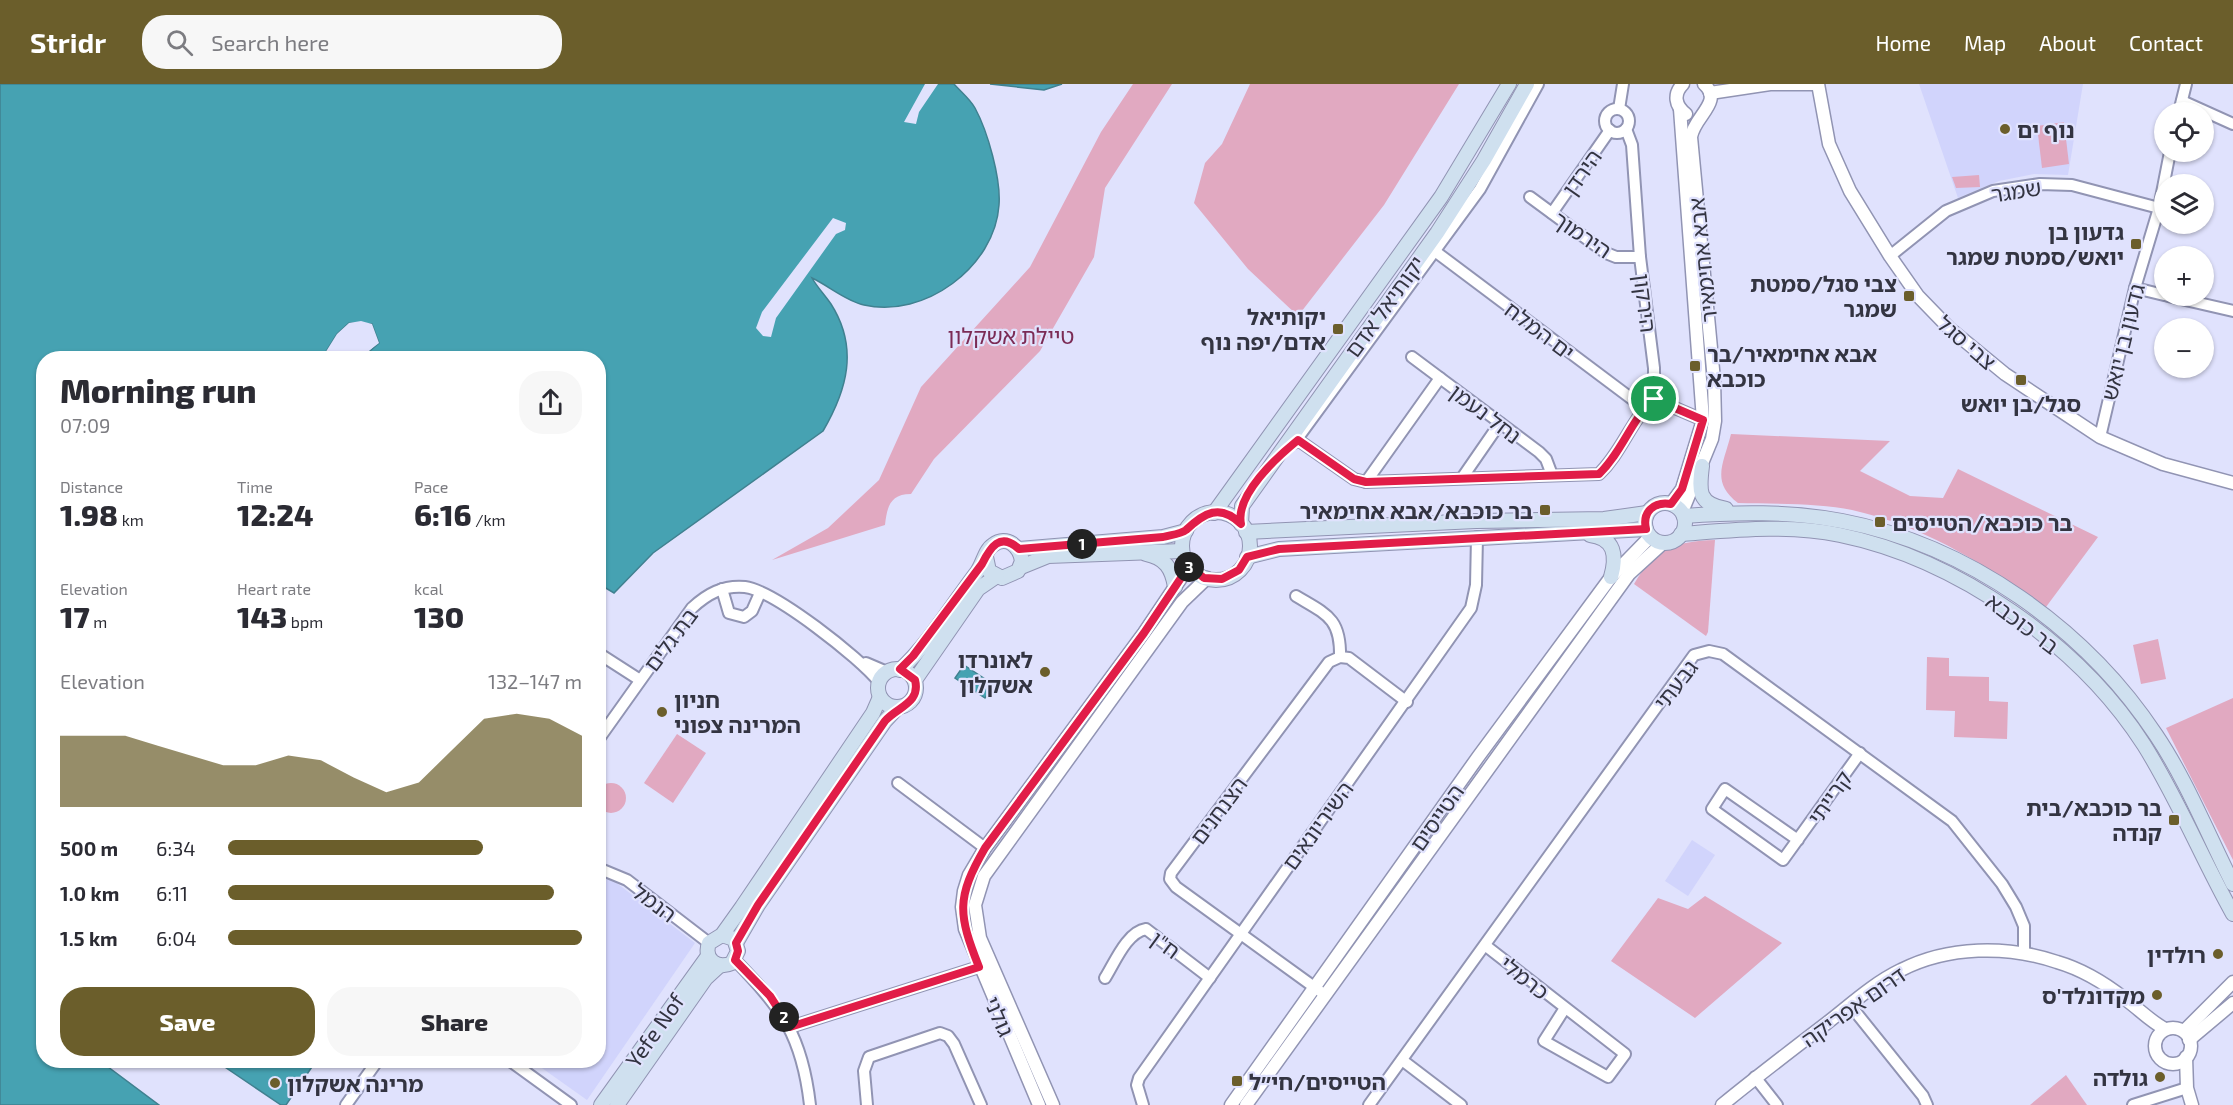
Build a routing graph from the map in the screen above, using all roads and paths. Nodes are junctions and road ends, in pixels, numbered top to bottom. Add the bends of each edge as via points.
1 (1509, 84) edge
2 (1527, 84) edge
3 (1538, 84) edge
4 (1623, 84) edge
5 (1818, 84) edge
6 (2186, 84) edge
7 (1681, 85) edge
8 (1707, 88) edge
9 (2182, 100) joint
10 (1619, 109) junction
11 (1680, 109) junction
12 (1702, 114) junction
13 (2233, 124) edge
14 (1626, 129) junction
15 (1610, 130) junction
16 (1530, 197) dead end
17 (2154, 207) edge
18 (2154, 211) edge
19 (1552, 213) junction
20 (1436, 252) junction
21 (1890, 256) junction
22 (1640, 257) junction
23 (2135, 288) junction
24 (2154, 292) edge
25 (2212, 306) edge
26 (2233, 311) edge
27 (1412, 357) dead end
28 (1440, 378) junction
29 (1654, 399) junction
30 (1644, 408) junction
31 (1703, 420) junction
32 (1500, 423) junction
33 (2100, 436) junction
34 (1298, 440) junction
35 (1273, 460) junction
36 (1702, 466) junction
37 (1552, 475) junction
38 (1462, 478) junction
39 (1366, 482) junction
40 (2233, 483) edge
41 (1679, 510) junction
42 (1752, 512) junction
43 (1214, 513) junction
44 (1647, 513) junction
45 (1244, 528) junction
46 (1186, 531) junction
47 (1570, 532) junction
48 (1681, 534) junction
49 (1653, 536) junction
50 (1477, 537) junction
51 (1019, 549) junction
52 (1182, 551) junction
53 (1129, 552) junction
54 (986, 557) junction
55 (1247, 557) junction
56 (1189, 566) junction
57 (1021, 567) junction
58 (997, 576) junction
59 (1611, 577) junction
60 (1207, 578) junction
61 (1175, 587) junction
62 (723, 590) junction
63 (760, 593) junction
64 (1296, 596) dead end
65 (1340, 657) junction
66 (606, 658) edge
67 (889, 675) junction
68 (640, 680) junction
69 (915, 680) junction
70 (880, 697) junction
71 (1407, 702) junction
72 (898, 708) junction
73 (606, 729) edge
74 (1860, 753) junction
75 (898, 783) dead end
76 (1798, 840) junction
77 (985, 848) junction
78 (606, 871) edge
79 (2233, 884) edge
80 (2233, 914) edge
81 (1240, 932) junction
82 (722, 935) junction
83 (736, 943) junction
84 (1486, 946) junction
85 (708, 949) junction
86 (2024, 953) junction
87 (735, 960) junction
88 (719, 966) junction
89 (979, 967) junction
90 (1105, 978) dead end
91 (1210, 978) junction
92 (2233, 982) edge
93 (1321, 992) junction
94 (2233, 1003) edge
95 (1850, 1005) junction
96 (1565, 1008) junction
97 (790, 1027) junction
98 (2161, 1034) junction
99 (2186, 1036) junction
100 (2186, 1057) junction
101 (1402, 1060) junction
102 (2173, 1064) junction
103 (372, 1068) edge
104 (520, 1068) edge
105 (1755, 1077) junction
106 (2187, 1085) junction
107 (346, 1105) edge
108 (571, 1105) edge
109 (601, 1105) edge
110 (618, 1105) edge
111 (810, 1105) edge
112 (867, 1105) edge
113 (981, 1105) edge
114 (1039, 1105) edge
115 (1053, 1105) edge
116 (1143, 1105) edge
117 (1231, 1105) edge
118 (1246, 1105) edge
119 (1369, 1105) edge
120 (1461, 1105) edge
121 (1722, 1105) edge
122 (1777, 1105) edge
123 (1927, 1105) edge
124 (2133, 1105) edge
125 (2192, 1105) edge

1 - 43 main road, יקותיאל אדם via 1423,225
2 - 35 main road, יקותיאל אדם via 1437,233
3 - 20 street via 1480,189
4 - 10 street
5 - 8 street
5 - 21 street, צבי סגל via 1829,144 1850,191
6 - 9 street
7 - 11 street, אבא אחימאיר via 1676,100
8 - 12 street, אבא אחימאיר via 1710,104
9 - 13 street
10 - 14 street via 1629,118
10 - 15 street via 1609,111 1605,118
11 - 12 street via 1690,115
11 - 31 street, אבא אחימאיר
12 - 36 street, אבא אחימאיר via 1691,137 1715,422
14 - 15 street via 1616,133
14 - 22 street, הירקון via 1632,145
15 - 19 street, הירדן
16 - 19 street, הירמוך
17 - 21 street, שמגר via 2072,185 2040,184 1993,191 1946,211
18 - 23 street, גדעון בן יואש
19 - 22 street, הירמוך via 1606,253
20 - 30 street, ים המלח
20 - 34 street
21 - 33 street, צבי סגל via 1918,296 1949,328 2014,381
22 - 29 street, הירקון via 1654,368
23 - 24 street
23 - 33 street, גדעון בן יואש
25 - 26 street
27 - 28 street, נחל נעמן
28 - 32 street, נחל נעמן
28 - 39 street
29 - 30 street
29 - 31 street
30 - 37 street via 1599,474
31 - 41 street, אבא אחימאיר
32 - 37 street, נחל נעמן via 1546,459
32 - 38 street
33 - 40 street, צבי סגל via 2163,464
34 - 35 street
34 - 39 street via 1354,479
35 - 45 main road, יקותיאל אדם via 1242,506
36 - 41 street, אבא אחימאיר
36 - 42 main road via 1699,485 1704,500 1710,505
37 - 38 street
38 - 39 street
41 - 42 main road, בר כוכבא
41 - 44 main road via 1658,504
41 - 48 main road via 1685,526
42 - 79 main road, בר כוכבא via 1842,521 1940,551 2061,628 2130,700 2157,736
43 - 45 main road via 1228,515
43 - 46 main road via 1195,519
44 - 45 main road via 1604,519
44 - 49 main road
45 - 55 main road via 1249,543
46 - 51 main road via 1163,537
46 - 52 main road
47 - 49 main road
47 - 50 main road
47 - 59 main road via 1608,541 1616,555
48 - 49 main road via 1672,542
48 - 80 main road, בר כוכבא via 1781,529 1840,535 1934,566 2008,608 2075,664 2143,744
49 - 59 street, הטייסים
49 - 93 street, הטייסים
50 - 55 main road via 1279,549
50 - 71 street, השיריונאים via 1476,585 1471,608
51 - 54 main road via 1001,541 992,546
51 - 57 main road
52 - 53 main road
52 - 56 main road
53 - 57 main road via 1048,556
53 - 61 main road via 1162,560 1171,571
54 - 58 main road via 987,567
54 - 67 main road via 913,656
55 - 60 main road via 1231,576
56 - 60 main road
56 - 61 street, גולני
57 - 58 main road via 1008,577
58 - 69 main road via 978,589
59 - 93 street, הטייסים via 1478,757
60 - 115 street, גולני via 1182,602 1112,697 1012,835 977,891 975,921 980,938
61 - 77 street, גולני
62 - 63 street, בת גלים via 747,588
62 - 63 street via 729,613 744,617 752,611
62 - 68 street, בת גלים via 705,595 692,608
63 - 67 street, בת גלים via 776,600 858,659
64 - 65 street via 1337,626
65 - 71 street via 1349,658
65 - 81 street, הצנחנים via 1329,662 1171,873 1170,879 1176,886
66 - 68 street
67 - 69 main road
67 - 70 main road
68 - 73 street, בת גלים
69 - 72 main road via 914,698
70 - 72 main road
70 - 82 main road
71 - 81 street, השיריונאים
72 - 83 main road via 879,729
74 - 76 street, קרייתי
74 - 84 street, גבעתי via 1723,654 1708,651 1694,655
74 - 86 street, גבעתי via 1952,821 2016,907 2024,926
75 - 77 street
76 - 76 street, קרייתי via 1725,789 1712,809 1784,860
77 - 89 street, גולני via 969,875 962,907 965,929
78 - 85 street, הנמל via 627,880
81 - 91 street, השיריונאים
81 - 93 street, הצנחנים
82 - 83 main road
82 - 85 main road
83 - 87 main road
84 - 96 street, כרמלי
84 - 101 street, גבעתי
85 - 88 main road
85 - 109 main road, Yefe Nof
86 - 95 street, דרום אפריקה via 1986,951 1927,958 1899,970
86 - 98 street, דרום אפריקה via 2059,962 2097,980 2133,1005
87 - 88 main road
87 - 97 street via 770,996
88 - 110 main road via 706,978
89 - 97 street
89 - 114 street, גולני
90 - 91 street, ח"ן via 1131,937 1137,930 1146,929
91 - 116 street, השיריונאים via 1139,1078 1137,1085
92 - 99 street
93 - 117 street, הטייסים
93 - 118 street, הטייסים
94 - 99 street
95 - 105 street, דרום אפריקה
95 - 123 street
96 - 96 street, כרמלי via 1544,1041 1608,1077 1625,1054
97 - 111 street via 806,1072
98 - 99 street via 2175,1027
98 - 102 street via 2159,1056
99 - 100 street via 2190,1048
100 - 102 street
100 - 106 street
101 - 119 street, גבעתי
101 - 120 street
102 - 106 street
103 - 107 street
104 - 108 street
105 - 121 street, דרום אפריקה
105 - 122 street
106 - 124 street
106 - 125 street
112 - 113 street via 865,1063 869,1057 939,1033 948,1036

